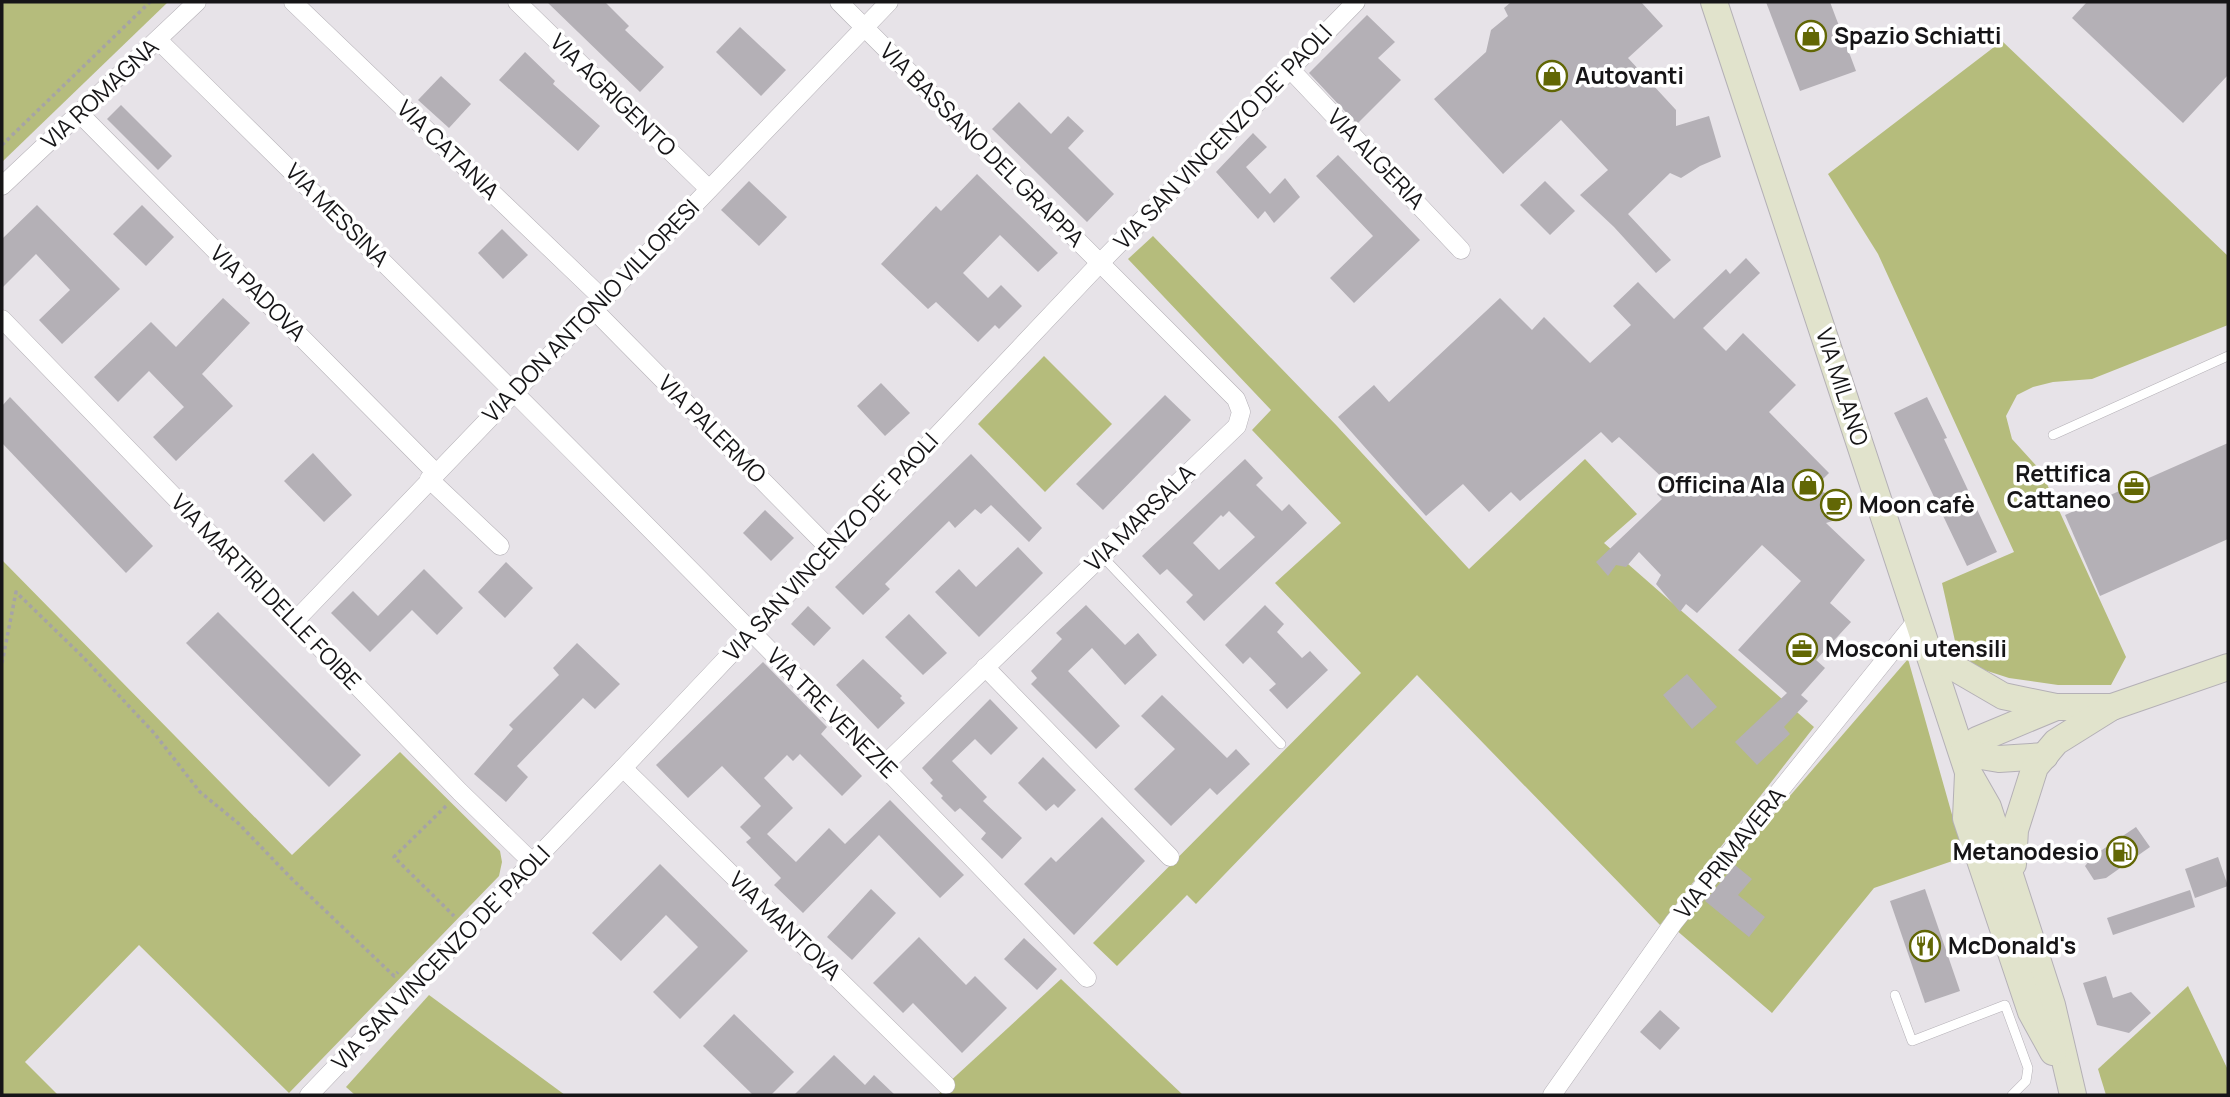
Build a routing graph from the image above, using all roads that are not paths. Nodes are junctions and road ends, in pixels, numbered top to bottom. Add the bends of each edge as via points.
1 (197, 2) edge
2 (293, 2) edge
3 (517, 2) edge
4 (839, 2) edge
5 (889, 2) edge
6 (1356, 2) edge
7 (1714, 2) edge
8 (864, 27) junction
9 (159, 40) junction
10 (1290, 69) junction
11 (79, 114) junction
12 (2, 186) edge
13 (709, 188) junction
14 (1461, 250) dead end
15 (1100, 263) junction
16 (598, 304) junction
17 (2, 319) edge
18 (2228, 356) edge
19 (515, 391) junction
20 (2053, 435) dead end
21 (433, 476) junction
22 (500, 546) dead end
23 (830, 548) junction
24 (1101, 555) junction
25 (1918, 619) junction
26 (295, 621) junction
27 (751, 631) junction
28 (1928, 653) junction
29 (985, 667) junction
30 (2228, 667) edge
31 (2056, 707) junction
32 (2112, 707) junction
33 (1281, 744) dead end
34 (2045, 756) junction
35 (1966, 762) junction
36 (884, 765) junction
37 (623, 768) junction
38 (1170, 857) dead end
39 (532, 862) junction
40 (2013, 887) junction
41 (1087, 978) dead end
42 (1895, 995) dead end
43 (2041, 1009) junction
44 (946, 1085) dead end
45 (2070, 1086) edge
46 (309, 1095) edge
47 (1552, 1095) edge
48 (2012, 1095) edge

1 - 9 street, VIA ROMAGNA
2 - 16 street, VIA CATANIA
3 - 13 street, VIA AGRIGENTO
4 - 8 street, VIA BASSANO DEL GRAPPA
5 - 8 street, VIA DON ANTONIO VILLORESI
6 - 10 street, VIA SAN VINCENZO DE' PAOLI
7 - 25 main road, VIA MILANO
8 - 13 street, VIA DON ANTONIO VILLORESI
8 - 15 street, VIA BASSANO DEL GRAPPA
9 - 11 street, VIA ROMAGNA
9 - 19 street, VIA MESSINA
10 - 14 street, VIA ALGERIA
10 - 15 street, VIA SAN VINCENZO DE' PAOLI
11 - 12 street, VIA ROMAGNA
11 - 21 street, VIA PADOVA
13 - 16 street, VIA DON ANTONIO VILLORESI
15 - 23 street, VIA SAN VINCENZO DE' PAOLI
15 - 24 street, VIA MARSALA via 1236,399 1241,412 1237,426
16 - 19 street, VIA DON ANTONIO VILLORESI
16 - 23 street, VIA PALERMO
17 - 26 street, VIA MARTIRI DELLE FOIBE
18 - 20 lane
19 - 21 street, VIA DON ANTONIO VILLORESI
19 - 27 street, VIA TRE VENEZIE
21 - 22 street, VIA PADOVA
21 - 26 street, VIA DON ANTONIO VILLORESI
23 - 27 street, VIA SAN VINCENZO DE' PAOLI
24 - 29 street, VIA MARSALA
24 - 33 lane
25 - 28 main road, VIA MILANO
25 - 47 street, VIA PRIMAVERA via 1674,922
26 - 39 street, VIA MARTIRI DELLE FOIBE
27 - 36 street, VIA TRE VENEZIE
27 - 37 street, VIA SAN VINCENZO DE' PAOLI
28 - 31 main road via 2003,696
28 - 35 main road, VIA MILANO
29 - 36 street, VIA MARSALA
29 - 38 street
30 - 32 main road
31 - 32 main road
31 - 35 main road via 1977,740
32 - 34 main road via 2056,742
34 - 35 main road
34 - 40 main road via 2035,767 2015,830
35 - 40 main road, VIA MILANO via 1987,807
35 - 43 main road, VIA MILANO via 1966,818
36 - 41 street, VIA TRE VENEZIE
37 - 39 street, VIA SAN VINCENZO DE' PAOLI
37 - 44 street, VIA MANTOVA
39 - 46 street, VIA SAN VINCENZO DE' PAOLI
40 - 43 main road, VIA MILANO
42 - 48 lane via 1913,1041 2004,1005 2028,1068 2025,1081
43 - 45 main road

